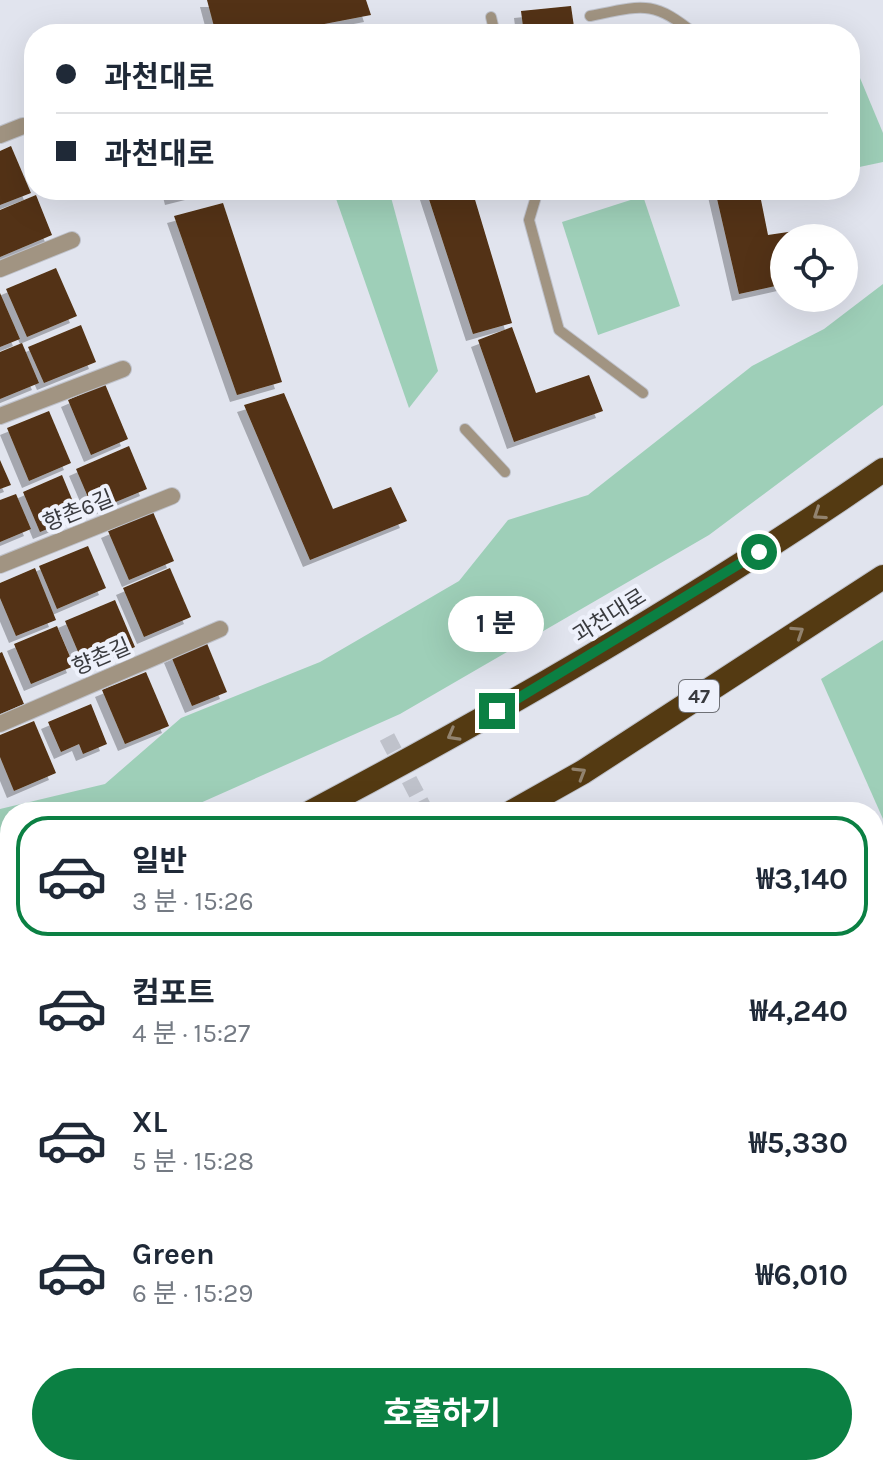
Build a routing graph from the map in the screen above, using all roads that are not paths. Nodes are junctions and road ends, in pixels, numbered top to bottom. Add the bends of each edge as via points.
1 (660, 3) edge
2 (590, 16) dead end
3 (491, 17) dead end
4 (493, 24) edge
5 (685, 24) edge
6 (23, 126) dead end
7 (0, 135) edge
8 (535, 200) edge
9 (72, 240) dead end
10 (0, 269) edge
11 (123, 369) dead end
12 (643, 393) dead end
13 (0, 416) edge
14 (465, 429) dead end
15 (883, 470) edge
16 (505, 472) dead end
17 (172, 496) dead end
18 (0, 565) edge
19 (883, 577) edge
20 (220, 629) dead end
21 (0, 724) edge
22 (329, 802) edge
23 (530, 802) edge

1 - 2 lane
1 - 5 lane
3 - 4 lane
6 - 7 street
8 - 12 lane via 529,220 559,330
9 - 10 street
11 - 13 street
14 - 16 lane
15 -> 22 highway, 과천대로 via 549,683
17 - 18 street, 향촌6길
23 -> 19 highway, 47
20 - 21 street, 향촌길

